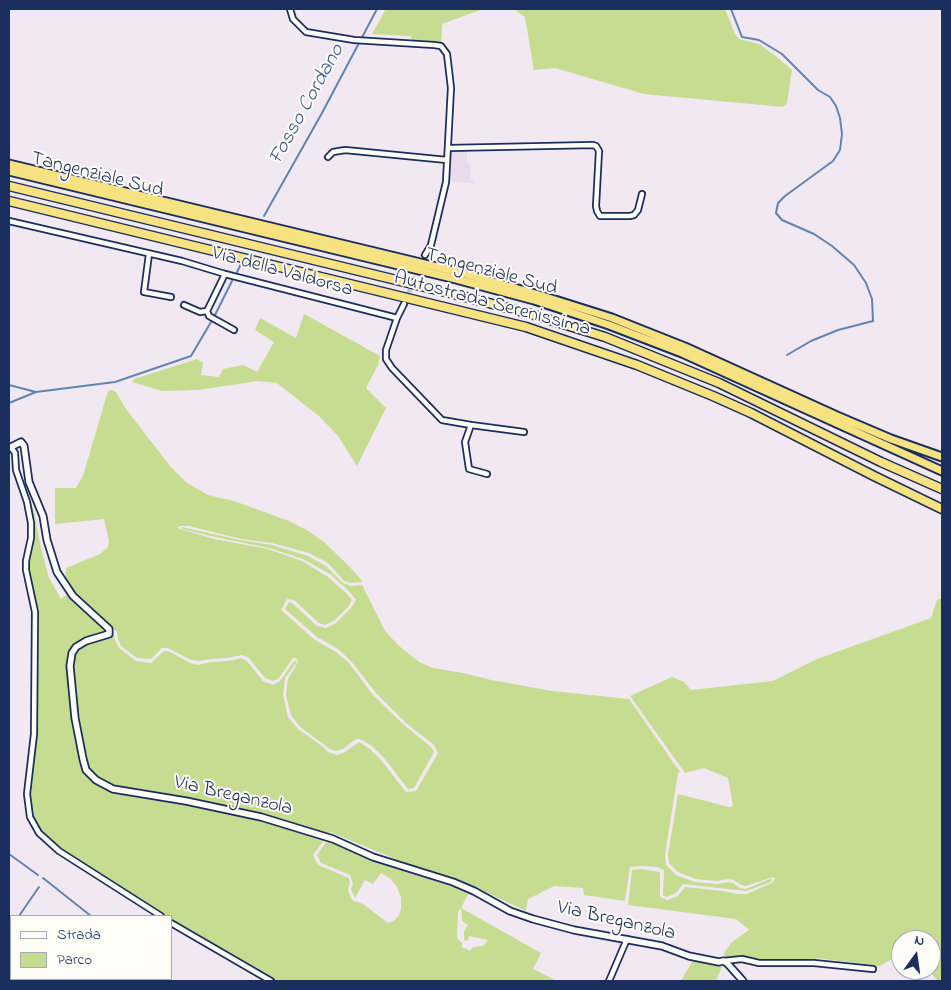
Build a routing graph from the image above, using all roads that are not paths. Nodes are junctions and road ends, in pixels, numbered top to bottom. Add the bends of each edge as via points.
1 (290, 9) edge
2 (449, 148) junction
3 (328, 157) dead end
4 (447, 160) junction
5 (9, 164) edge
6 (9, 171) edge
7 (9, 186) edge
8 (642, 194) dead end
9 (9, 202) edge
10 (9, 221) edge
11 (149, 254) junction
12 (426, 255) tunnel mouth
13 (225, 274) junction
14 (171, 297) dead end
15 (404, 304) tunnel mouth
16 (184, 305) dead end
17 (207, 311) junction
18 (396, 318) junction
19 (234, 330) dead end
20 (470, 425) junction
21 (524, 432) dead end
22 (10, 447) edge
23 (942, 456) edge
24 (942, 471) edge
25 (487, 474) dead end
26 (942, 489) edge
27 (942, 509) edge
28 (159, 915) edge
29 (172, 924) edge
30 (627, 939) junction
31 (723, 961) junction
32 (873, 970) dead end
33 (270, 981) edge
34 (609, 981) edge
35 (743, 981) edge

1 - 2 street via 293,19 306,32 354,40 441,46 450,69
2 - 4 street
2 - 8 street via 593,145 599,151 596,206 600,216 634,215
3 - 4 street via 333,152 345,150
4 - 12 street via 440,210
5 - 23 highway, Tangenziale Sud via 458,272 536,294 612,318 686,347 891,439
6 - 24 highway, Tangenziale Sud via 534,300 682,353
7 - 26 highway, Autostrada Serenissima via 454,294 596,334 719,383
9 - 27 highway, Autostrada Serenissima via 526,327 637,365 713,396
10 - 11 street, Via della Valdorsa
11 - 13 street, Via della Valdorsa
11 - 14 street via 144,292
13 - 17 street
13 - 18 street, Via della Valdorsa
15 - 18 street
16 - 17 street via 200,312
17 - 19 street via 209,316
18 - 20 street via 386,350 386,359 392,368 442,420
20 - 21 street
20 - 25 street via 465,442 469,469
22 - 28 street via 15,453 16,470 31,523 26,570 36,618 34,734 27,794 30,817 39,833 59,851
22 - 30 street, Via Breganzola via 21,442 24,446 29,482 43,516 57,572 72,596 109,629 109,634 86,640 76,647 70,666 83,759 86,770 96,780 113,790 261,817 453,882 533,919
29 - 33 street
30 - 31 street, Via Breganzola via 662,946 689,956
30 - 34 street
31 - 32 street via 814,963
31 - 35 street

